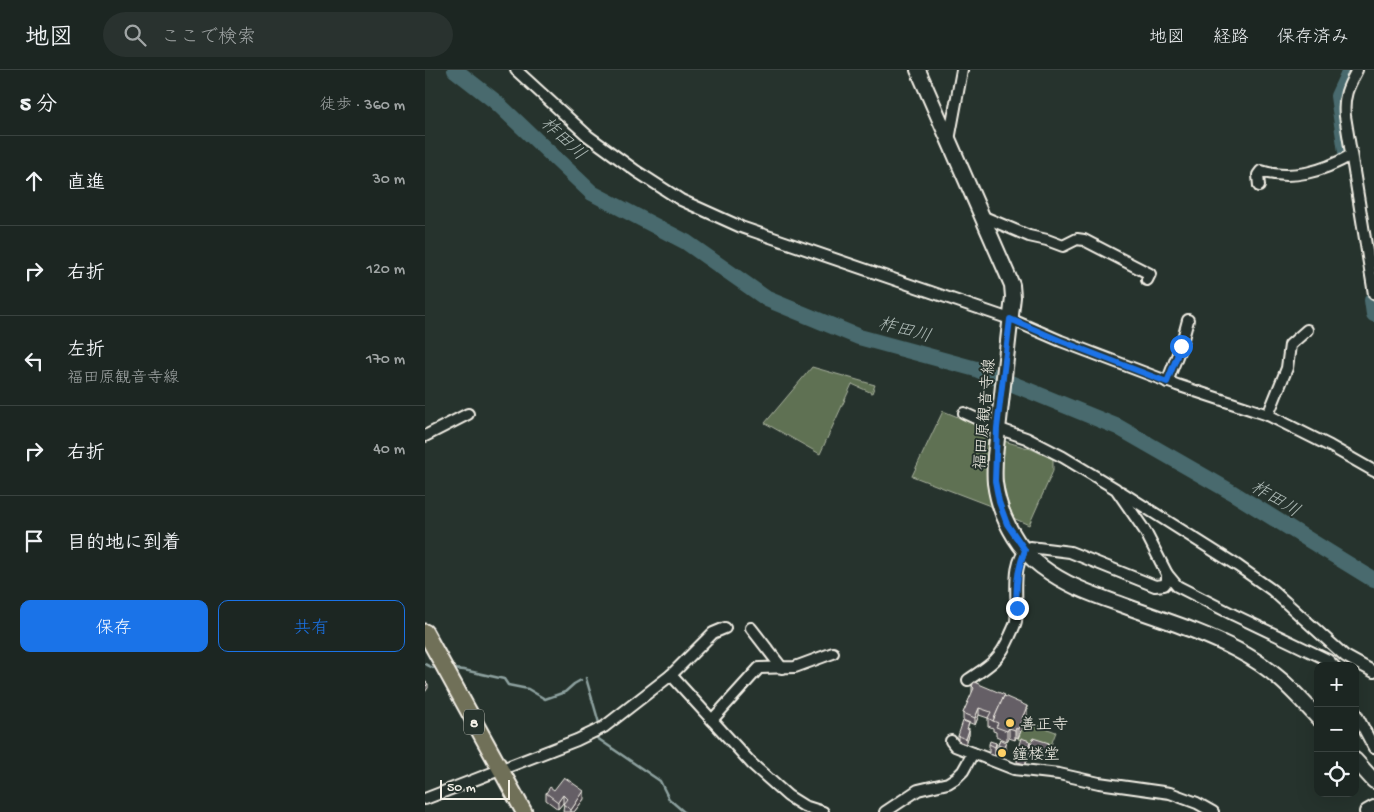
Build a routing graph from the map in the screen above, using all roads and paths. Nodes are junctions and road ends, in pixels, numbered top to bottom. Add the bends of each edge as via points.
1 (516, 70) edge
2 (918, 70) edge
3 (962, 70) edge
4 (1357, 70) edge
5 (949, 140) junction
6 (1351, 156) junction
7 (1259, 186) dead end
8 (983, 218) junction
9 (1147, 280) dead end
10 (1374, 294) edge
11 (1010, 319) junction
12 (1187, 320) dead end
13 (1307, 330) dead end
14 (1167, 382) junction
15 (964, 413) dead end
16 (468, 414) dead end
17 (1268, 415) junction
18 (997, 428) junction
19 (425, 436) edge
20 (1369, 466) edge
21 (1374, 471) edge
22 (1116, 489) junction
23 (1025, 550) junction
24 (1167, 574) junction
25 (725, 628) dead end
26 (751, 628) dead end
27 (427, 640) edge
28 (833, 653) dead end
29 (1345, 656) junction
30 (1330, 662) edge
31 (1339, 662) edge
32 (782, 668) junction
33 (1374, 672) edge
34 (671, 675) junction
35 (968, 680) dead end
36 (1314, 714) edge
37 (712, 720) junction
38 (1359, 720) edge
39 (951, 741) dead end
40 (1374, 748) edge
41 (973, 753) junction
42 (1359, 764) edge
43 (501, 771) junction
44 (1374, 780) edge
45 (425, 799) edge
46 (1374, 808) edge
47 (524, 812) edge
48 (823, 812) edge
49 (885, 812) edge
50 (1213, 812) edge
51 (1367, 812) edge

1 - 11 street via 588,136 681,200 741,227
2 - 5 main road, 福田原観音寺線
3 - 5 street
4 - 6 street via 1344,103
5 - 8 main road, 福田原観音寺線
6 - 7 street via 1322,170 1291,175 1261,171
6 - 10 street
8 - 9 street via 1063,246 1085,240 1151,274
8 - 11 main road, 福田原観音寺線 via 1012,285
11 - 14 street
11 - 18 main road, 福田原観音寺線
12 - 14 street
13 - 17 street via 1290,345 1287,368
14 - 17 street
15 - 18 street
16 - 19 street
17 - 20 street
18 - 22 street via 1056,453
18 - 23 main road, 福田原観音寺線 via 995,481 999,502 1007,524
20 - 21 street
22 - 24 street via 1145,531
22 - 29 street via 1272,590
23 - 24 street via 1030,547 1070,552 1155,586 1167,581
23 - 35 street via 1016,582 1016,623 995,662
23 - 36 main road, 福田原観音寺線 via 1041,567 1063,581 1212,638 1253,659 1281,679
24 - 30 street via 1177,586
25 - 34 street via 713,633
26 - 32 street
27 - 43 main road, 8
28 - 32 street via 795,667
29 - 31 street
29 - 33 street
32 - 37 street via 759,668
34 - 37 street
34 - 43 street via 604,727
37 - 48 street via 752,764 788,796
38 - 40 street
39 - 41 street
41 - 49 street via 956,778 918,790
41 - 50 street via 1014,769 1170,793
42 - 44 main road
43 - 45 street
43 - 47 main road, 8
46 - 51 main road

